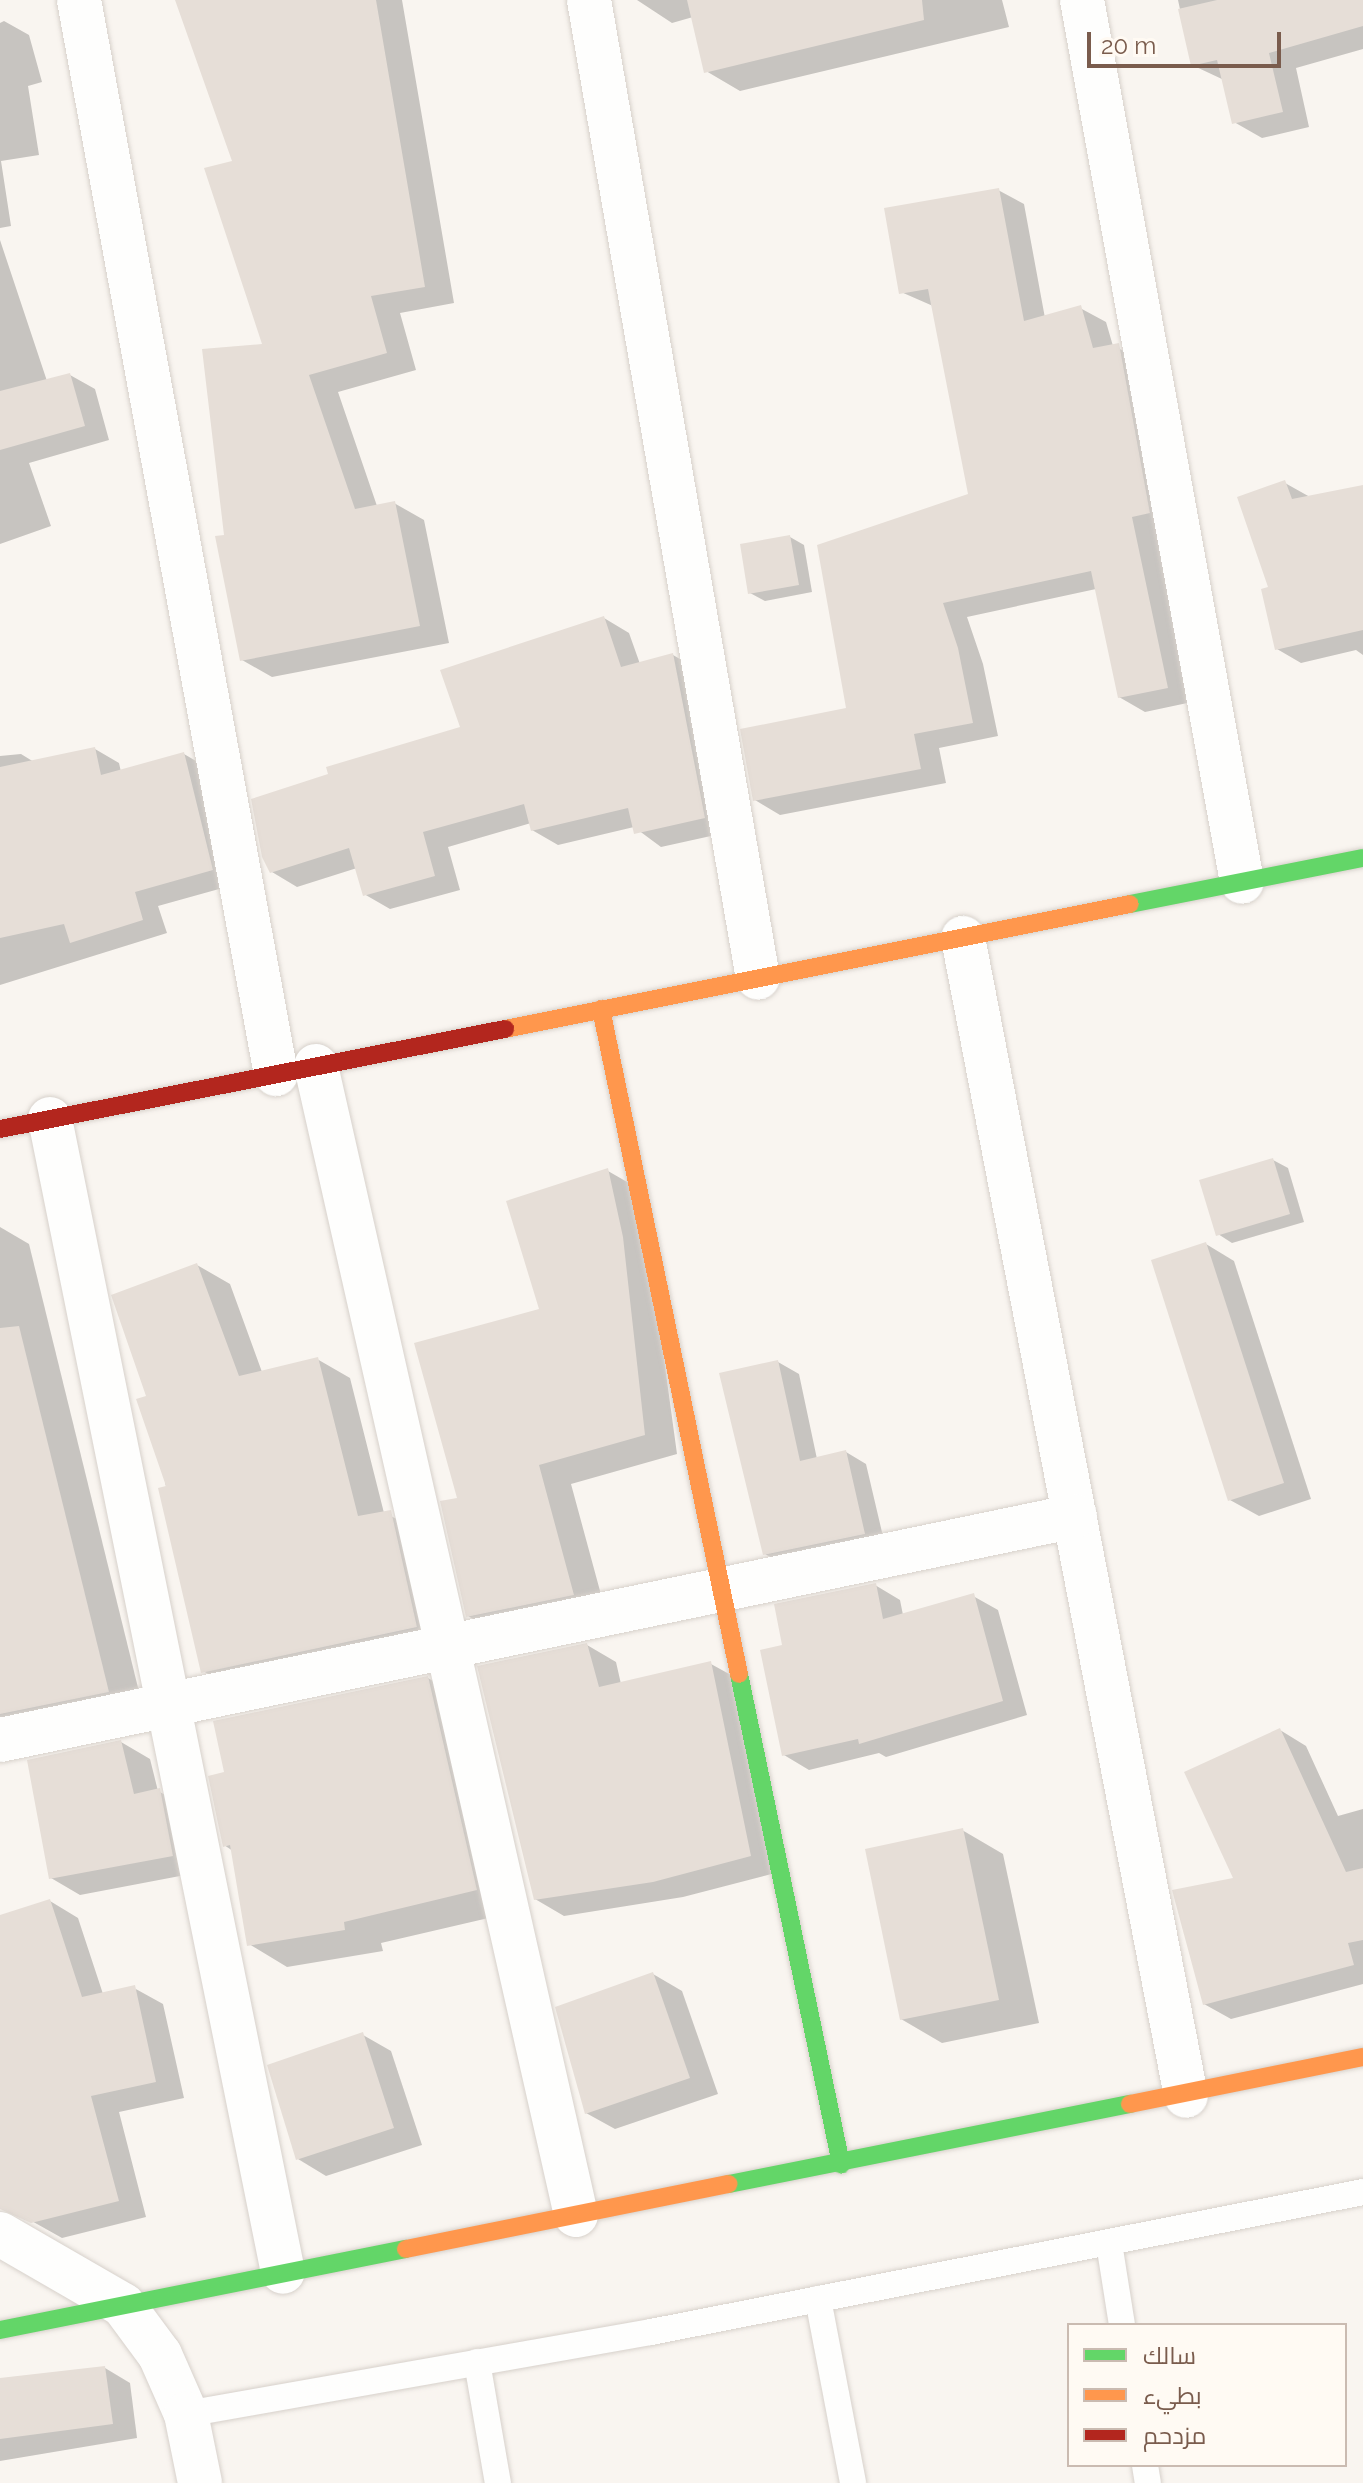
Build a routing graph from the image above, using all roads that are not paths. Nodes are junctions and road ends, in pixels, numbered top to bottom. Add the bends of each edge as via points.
1 (79, 0) edge
2 (589, 0) edge
3 (1082, 0) edge
4 (1363, 858) edge
5 (1242, 882) junction
6 (963, 938) junction
7 (758, 978) junction
8 (601, 1009) junction
9 (296, 1070) junction
10 (50, 1119) junction
11 (0, 1129) edge
12 (1075, 1516) junction
13 (720, 1586) junction
14 (448, 1645) junction
15 (169, 1704) junction
16 (0, 1740) edge
17 (1363, 2057) edge
18 (1186, 2096) junction
19 (841, 2164) junction
20 (1363, 2192) edge
21 (576, 2215) junction
22 (0, 2234) edge
23 (1109, 2243) junction
24 (283, 2272) junction
25 (818, 2299) junction
26 (123, 2305) junction
27 (1122, 2323) edge
28 (0, 2330) edge
29 (477, 2362) junction
30 (186, 2414) junction
31 (200, 2483) edge
32 (498, 2483) edge
33 (853, 2483) edge

1 - 9 street
2 - 7 street
3 - 5 street
4 - 5 street
5 - 6 street
6 - 7 street
6 - 12 street
7 - 8 street
8 - 9 street
8 - 13 street
9 - 10 street
9 - 14 street
10 - 11 street
10 - 15 street
12 - 13 street
12 - 18 street
13 - 14 street
13 - 19 street
14 - 15 street
14 - 21 street
15 - 16 street
15 - 24 street
17 - 18 street
18 - 19 street
19 - 21 street
20 - 23 lane
21 - 24 street
22 - 26 street
23 - 25 lane
23 - 27 lane
24 - 26 street
25 - 29 lane
25 - 33 lane
26 - 28 street
26 - 30 street via 160,2355
29 - 30 lane
29 - 32 lane
30 - 31 street

